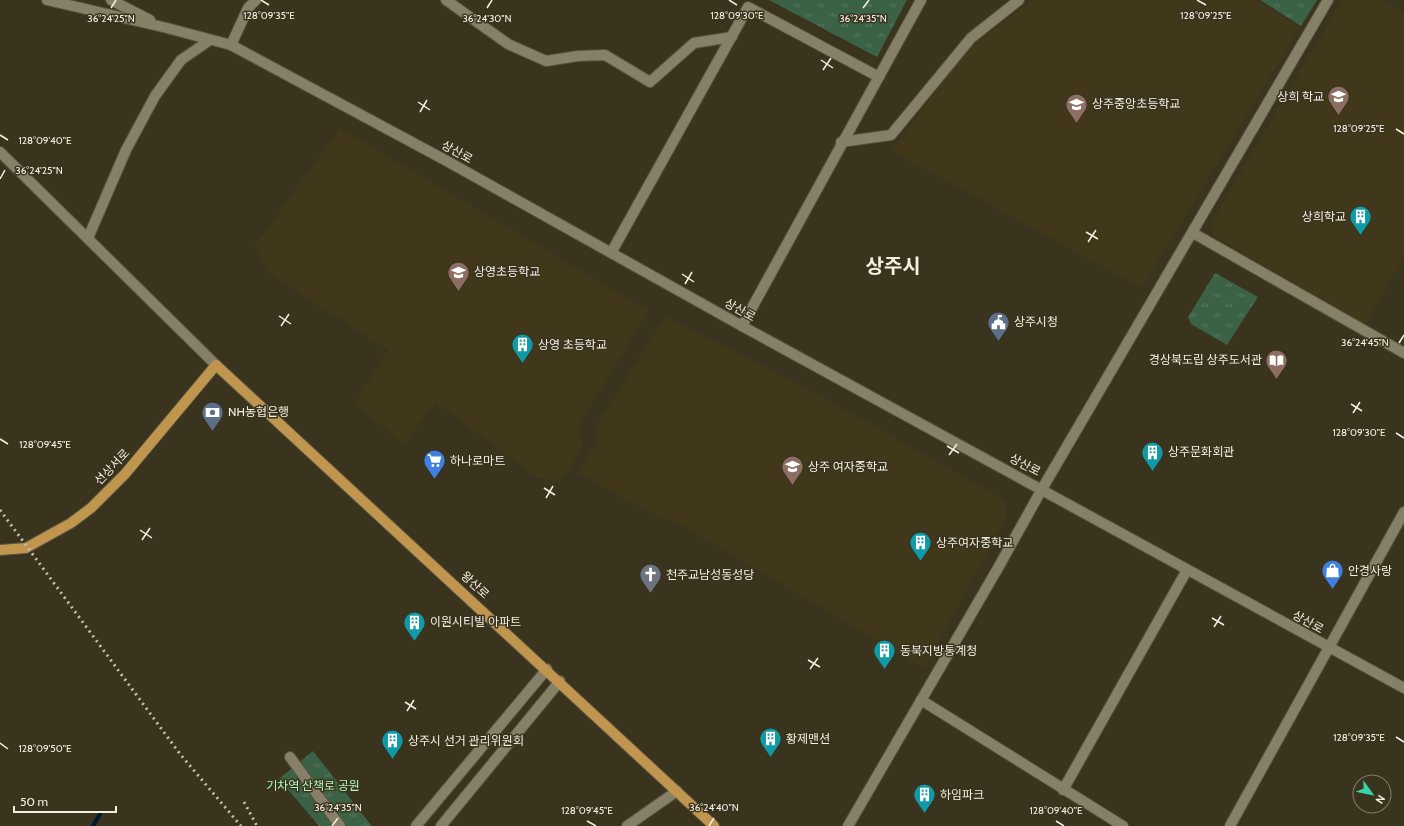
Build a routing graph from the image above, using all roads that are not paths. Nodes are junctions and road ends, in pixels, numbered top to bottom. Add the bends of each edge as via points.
1 (47, 0) edge
2 (111, 0) edge
3 (256, 0) edge
4 (446, 0) edge
5 (921, 0) edge
6 (1019, 0) edge
7 (1328, 0) edge
8 (167, 28) junction
9 (732, 37) junction
10 (210, 40) junction
11 (231, 45) junction
12 (879, 77) junction
13 (841, 142) junction
14 (0, 152) edge
15 (1193, 232) junction
16 (88, 238) junction
17 (611, 253) junction
18 (742, 326) junction
19 (1404, 353) edge
20 (216, 365) junction
21 (1042, 489) junction
22 (1404, 512) edge
23 (1401, 526) edge
24 (0, 550) edge
25 (1187, 570) junction
26 (1329, 648) junction
27 (547, 669) junction
28 (560, 681) junction
29 (1404, 688) edge
30 (921, 700) junction
31 (290, 757) dead end
32 (1063, 790) junction
33 (676, 791) junction
34 (340, 826) edge
35 (416, 826) edge
36 (440, 826) edge
37 (627, 826) edge
38 (714, 826) edge
39 (848, 826) edge
40 (1123, 826) edge
41 (1230, 826) edge

1 - 8 street, 상산로
2 - 8 street
3 - 11 street via 248,8
4 - 9 street via 508,44 546,61 605,55 650,82 694,43
5 - 12 street
6 - 13 street via 971,38 892,135
7 - 15 street
8 - 10 street, 상산로
9 - 12 street via 748,7
9 - 17 street
10 - 11 street, 상산로
10 - 16 street via 181,60 155,96 126,150
11 - 17 street, 상산로
12 - 13 street
13 - 18 street
14 - 16 street
15 - 19 street
15 - 21 street
16 - 20 street
17 - 18 street, 상산로
18 - 21 street, 상산로
20 - 24 main road, 선상서로 via 125,474 91,508 26,548
20 - 27 main road, 왕산로
21 - 25 street, 상산로
21 - 30 street
22 - 23 street
23 - 26 street
25 - 26 street, 상산로
25 - 32 street
26 - 29 street, 상산로
26 - 41 street
27 - 28 main road, 왕산로
27 - 35 street
28 - 33 main road, 왕산로
28 - 36 street
30 - 32 street
30 - 39 street
31 - 34 street
32 - 40 street
33 - 37 street
33 - 38 main road, 왕산로

